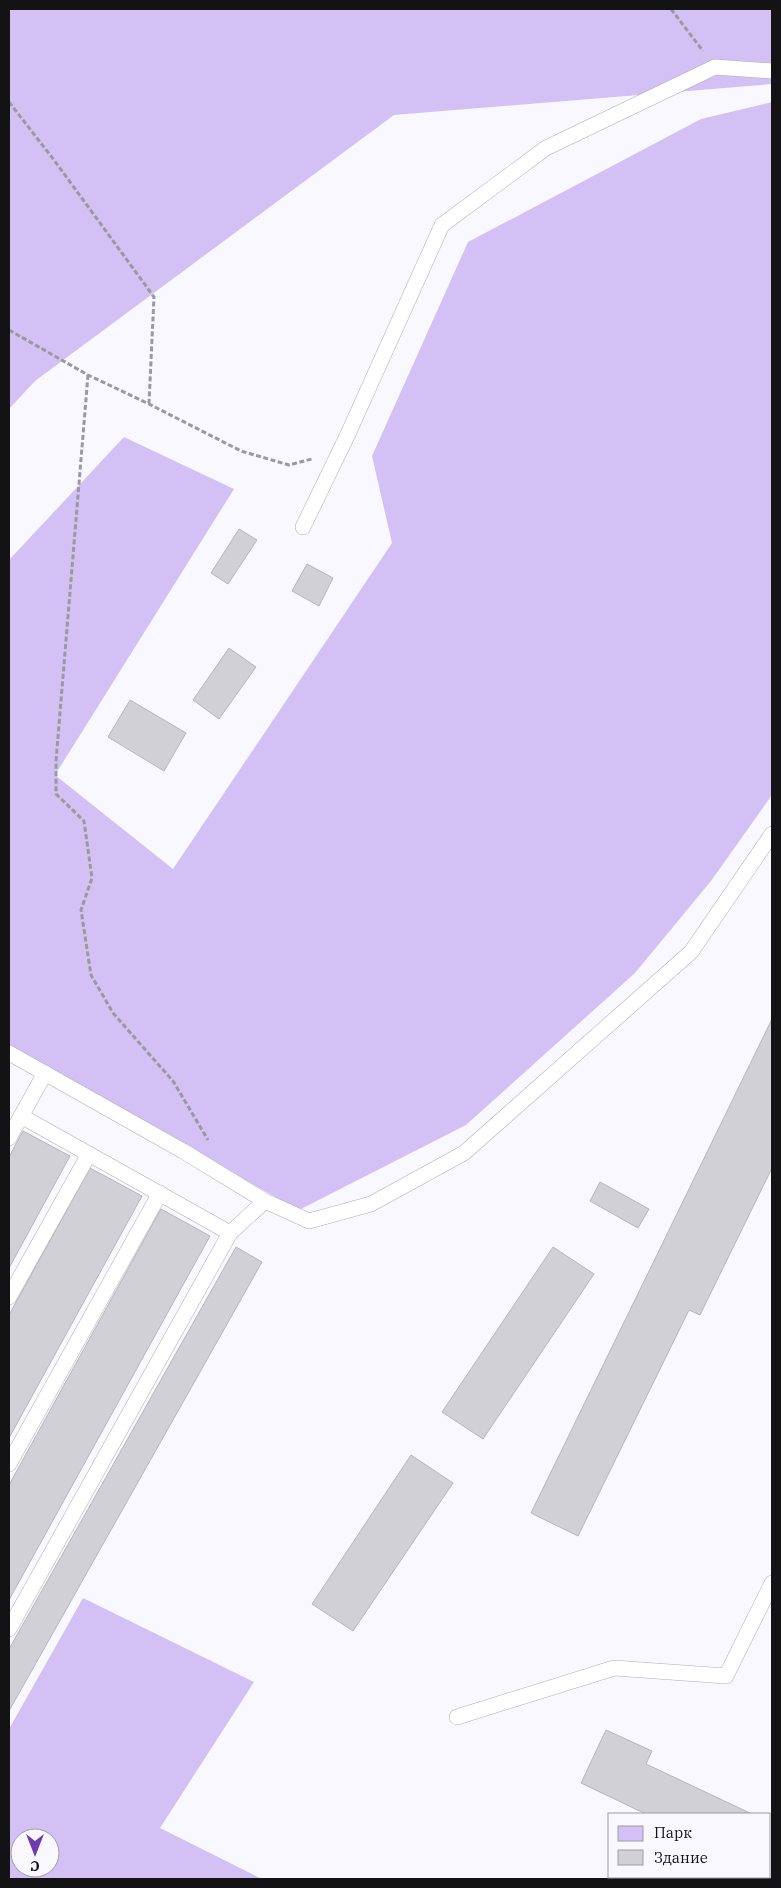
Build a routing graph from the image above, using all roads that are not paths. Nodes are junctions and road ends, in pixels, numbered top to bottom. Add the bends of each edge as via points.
1 (772, 71) edge
2 (303, 527) dead end
3 (772, 834) edge
4 (9, 1053) edge
5 (45, 1073) junction
6 (21, 1116) junction
7 (9, 1138) edge
8 (89, 1154) junction
9 (160, 1193) junction
10 (265, 1200) junction
11 (230, 1233) junction
12 (9, 1297) edge
13 (9, 1464) edge
14 (772, 1583) edge
15 (9, 1629) edge
16 (457, 1717) dead end

1 - 2 lane via 715,67 546,148 442,225
3 - 10 lane via 691,952 464,1153 371,1204 309,1220
4 - 5 lane
5 - 6 lane
5 - 10 lane
6 - 7 lane
6 - 8 lane
8 - 9 lane
8 - 12 lane
9 - 11 lane
9 - 13 lane
10 - 11 lane
11 - 15 lane
14 - 16 lane via 726,1676 614,1668

